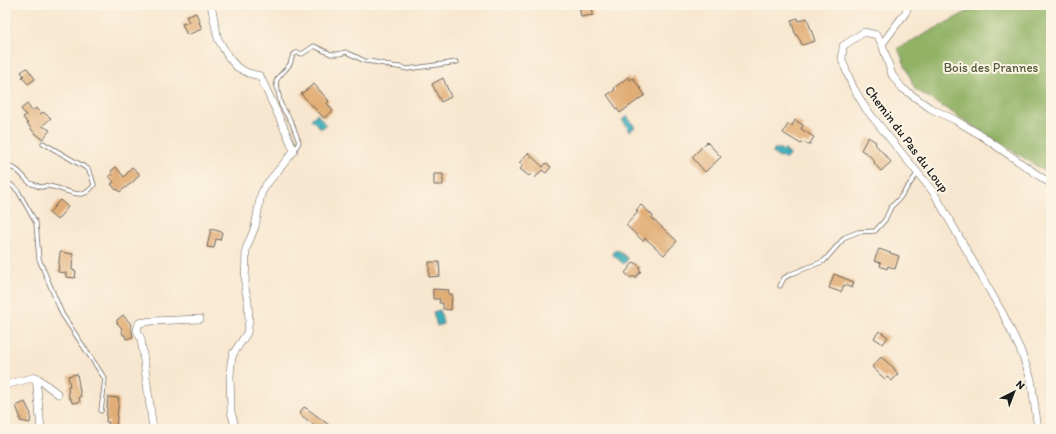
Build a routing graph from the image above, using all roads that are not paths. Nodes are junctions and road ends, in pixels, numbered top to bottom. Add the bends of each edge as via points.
1 (211, 5) edge
2 (908, 5) edge
3 (882, 44) junction
4 (457, 62) dead end
5 (44, 143) dead end
6 (294, 151) junction
7 (5, 169) edge
8 (918, 172) junction
9 (5, 184) edge
10 (1051, 184) edge
11 (780, 286) dead end
12 (200, 319) dead end
13 (36, 377) junction
14 (5, 385) edge
15 (58, 394) dead end
16 (101, 411) dead end
17 (41, 429) edge
18 (153, 429) edge
19 (236, 429) edge
20 (1038, 429) edge

1 - 6 street via 218,38 236,67 260,76
2 - 3 street via 906,12
3 - 8 street, Chemin du Pas du Loup via 877,35 864,32 843,46 842,60 853,87 866,108
3 - 10 street, Chemin du Pas du Loup via 892,75 902,88 930,108 979,134
4 - 6 lane via 408,69 365,61 346,52 331,54 314,46 302,54 296,53 276,82 281,105 292,123 299,142
5 - 7 lane via 88,169 94,185 90,190 77,194 47,186 40,187 17,170
6 - 19 street via 266,184 261,194 255,227 246,249 245,288 249,321 247,333 233,354 230,376 232,412
8 - 11 lane via 875,231 858,232 845,237 824,261 791,274 784,278
8 - 20 street, Chemin du Pas du Loup via 934,193 1020,349 1031,379
9 - 16 lane via 9,183 18,191 36,223 39,259 62,314 105,379
12 - 18 street via 139,323 137,330 141,339
13 - 14 street
13 - 15 street
13 - 17 street

